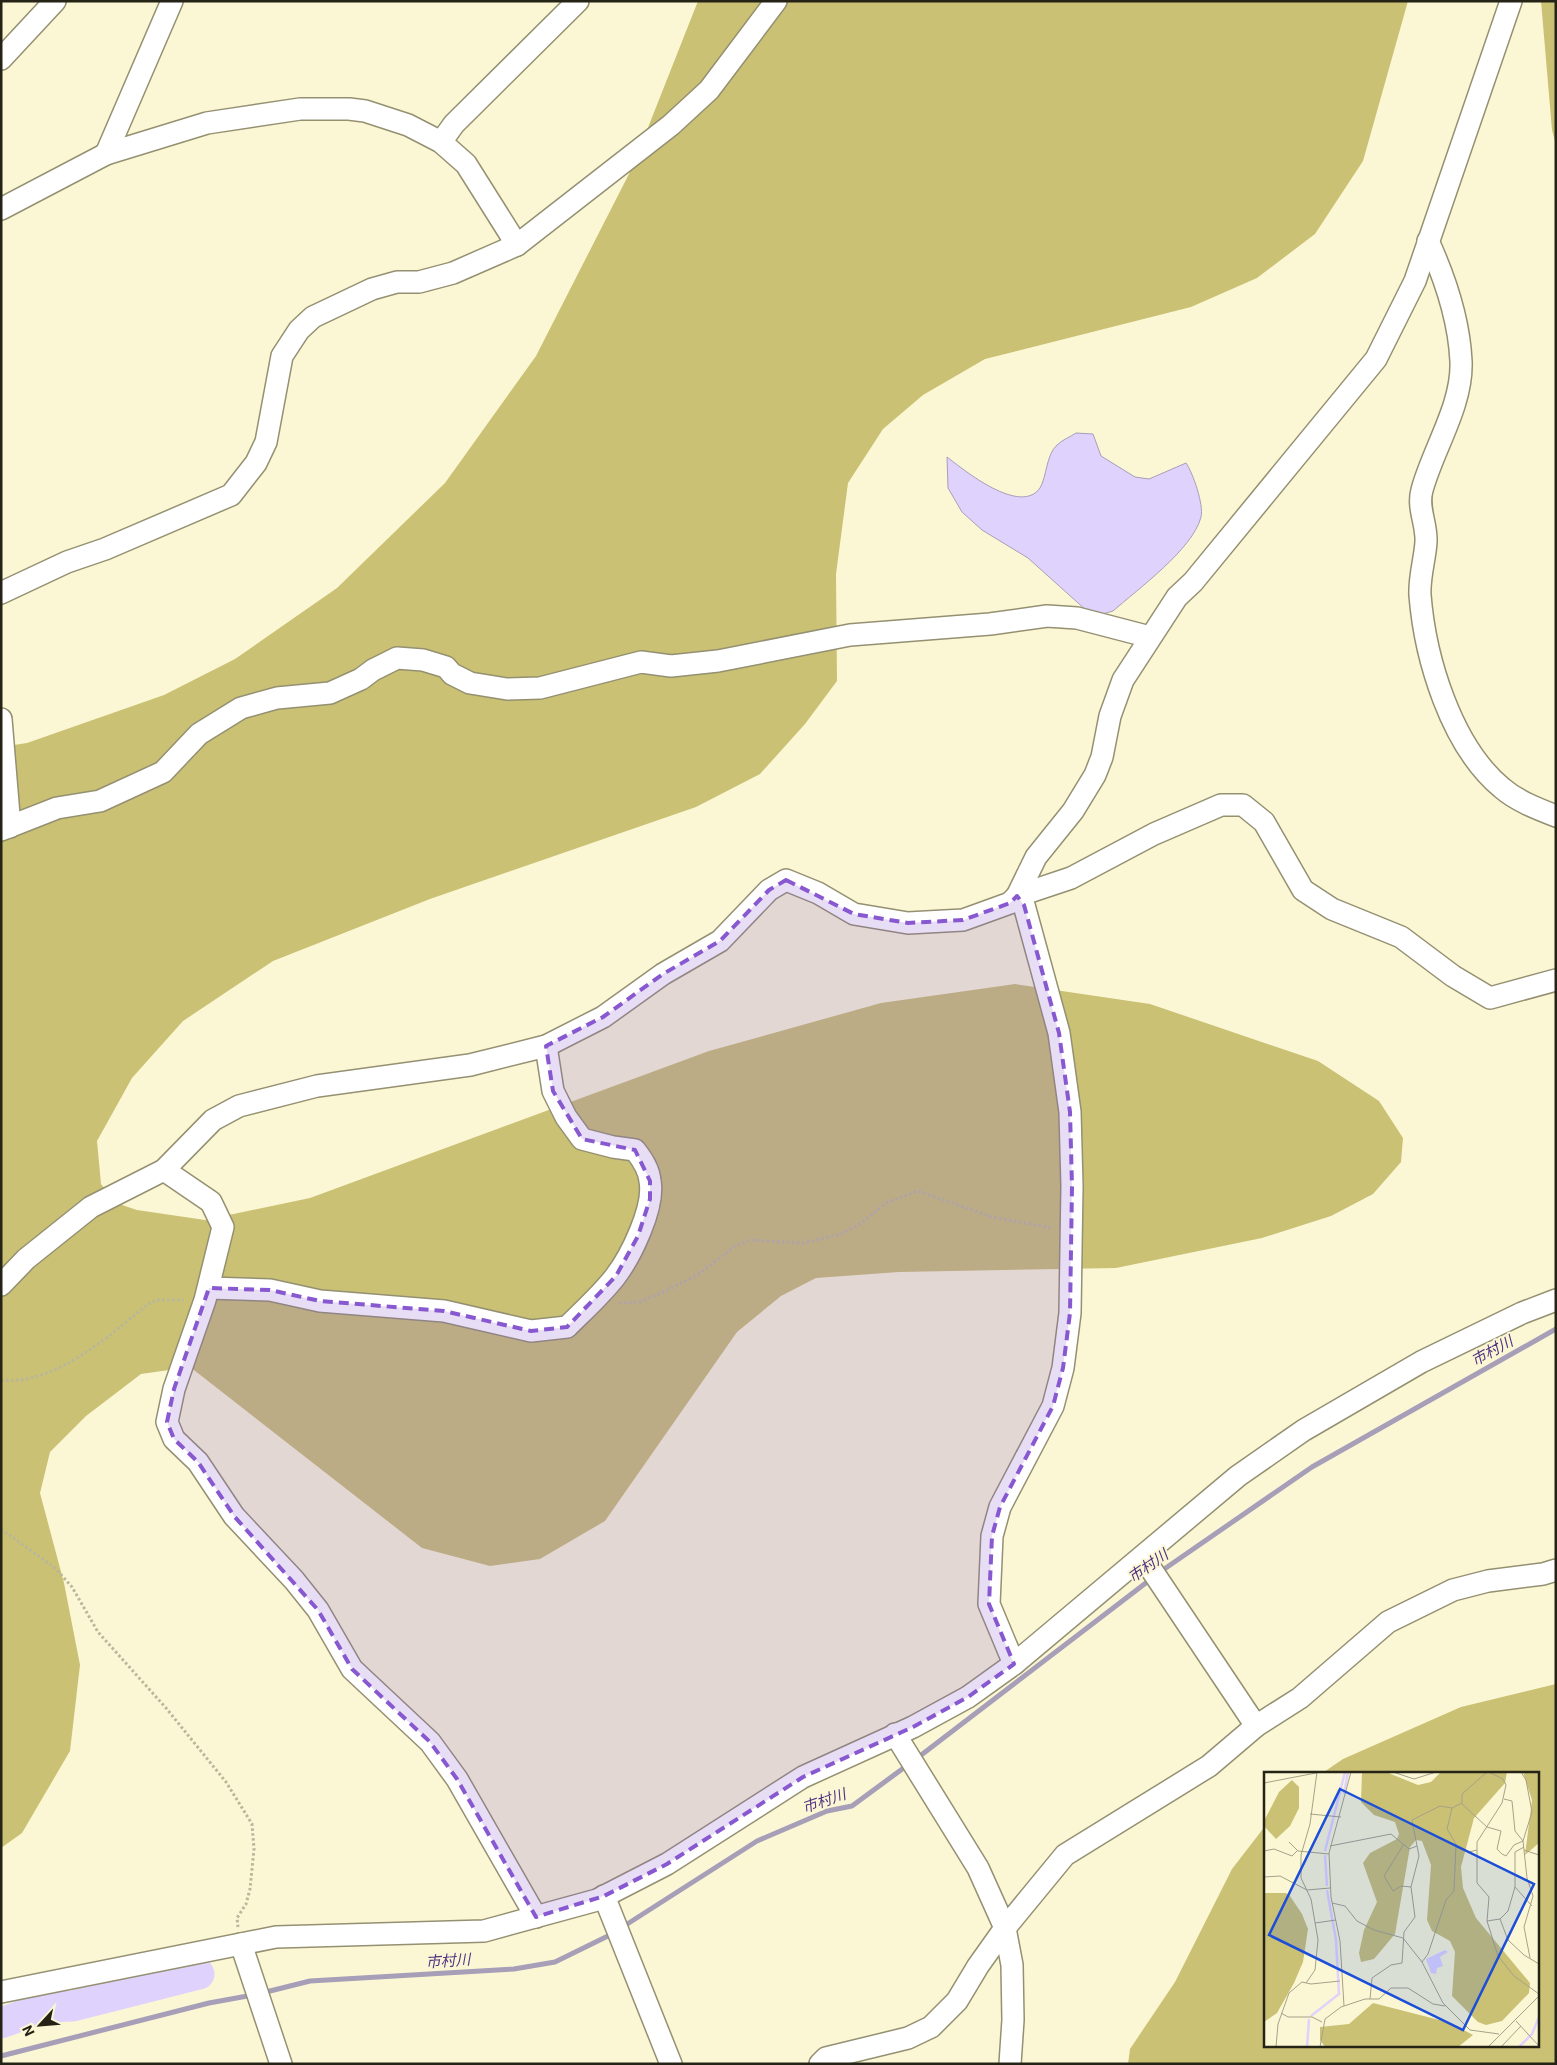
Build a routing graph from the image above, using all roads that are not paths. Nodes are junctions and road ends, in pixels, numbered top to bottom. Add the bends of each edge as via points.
1 (55, 1) edge
2 (172, 1) edge
3 (578, 1) edge
4 (776, 1) edge
5 (1511, 1) edge
6 (1, 59) edge
7 (441, 142) junction
8 (106, 154) junction
9 (1, 209) edge
10 (1428, 242) junction
11 (517, 246) junction
12 (1, 592) edge
13 (1150, 637) junction
14 (1, 719) edge
15 (1556, 816) edge
16 (5, 828) edge
17 (1017, 896) junction
18 (1556, 980) edge
19 (546, 1046) junction
20 (164, 1170) junction
21 (1, 1285) edge
22 (207, 1294) junction
23 (1556, 1300) edge
24 (1143, 1557) junction
25 (1556, 1570) edge
26 (1014, 1664) junction
27 (1256, 1726) junction
28 (895, 1734) junction
29 (604, 1896) junction
30 (536, 1917) junction
31 (1005, 1928) junction
32 (241, 1944) junction
33 (1, 1992) edge
34 (280, 2064) edge
35 (671, 2064) edge
36 (820, 2064) edge
37 (1010, 2064) edge

1 - 6 street
2 - 8 street
3 - 7 street via 454,124
4 - 11 street via 709,90 671,125
5 - 10 street
7 - 8 street via 408,125 365,111 300,109 207,123
7 - 11 street via 466,164
8 - 9 street
10 - 13 street via 1415,281 1376,359 1193,582 1177,597
10 - 15 street via 1452,305 1461,361 1459,386 1422,491 1420,506 1426,527 1420,592 1426,644 1444,698 1473,758 1503,789 1538,810
11 - 12 street via 453,273 419,282 397,282 372,288 313,317 299,330 282,356 266,442 256,463 231,495
13 - 16 street via 1077,618 1047,616 850,635 718,661 671,666 641,662 540,688 507,689 470,683 446,667 423,660 397,658 330,693 277,698 242,708 199,734 163,772 100,801 57,808
13 - 17 street via 1124,680 1110,716 1102,757 1094,775 1073,811 1036,857
14 - 16 street
17 - 18 street via 1071,878 1154,834 1221,805 1243,805 1264,822 1303,890 1332,908 1401,937 1453,976 1490,998
17 - 19 street via 1010,903 963,920 908,923 854,914 818,893 786,880 768,890 720,941 663,974 603,1016
17 - 26 street via 1024,905 1059,1033 1070,1112 1072,1186 1070,1313 1063,1368 1053,1406 1000,1507 992,1536 989,1604
19 - 20 street via 470,1065 317,1086 239,1106 213,1120
19 - 22 street via 553,1091 582,1139 613,1148 635,1150 650,1181 650,1199 638,1236 616,1276 567,1327 530,1331 444,1311 320,1302 270,1290
20 - 21 street via 90,1207 26,1259
20 - 22 street via 211,1202 223,1227
22 - 30 street via 174,1389 167,1422 174,1439 198,1462 234,1516 318,1610 352,1669 430,1742 457,1779
23 - 24 street via 1421,1362 1304,1430 1238,1476
24 - 26 street
24 - 27 street
25 - 27 street via 1453,1590 1388,1622 1300,1698
26 - 28 street via 968,1697
27 - 31 street via 1209,1766 1065,1855
28 - 29 street via 803,1777 667,1864
28 - 31 street via 978,1868
29 - 30 street
29 - 35 street
30 - 32 street via 484,1931 276,1937
31 - 36 street via 957,2001 931,2027 908,2038 826,2058
31 - 37 street via 1012,1965
32 - 33 street
32 - 34 street

